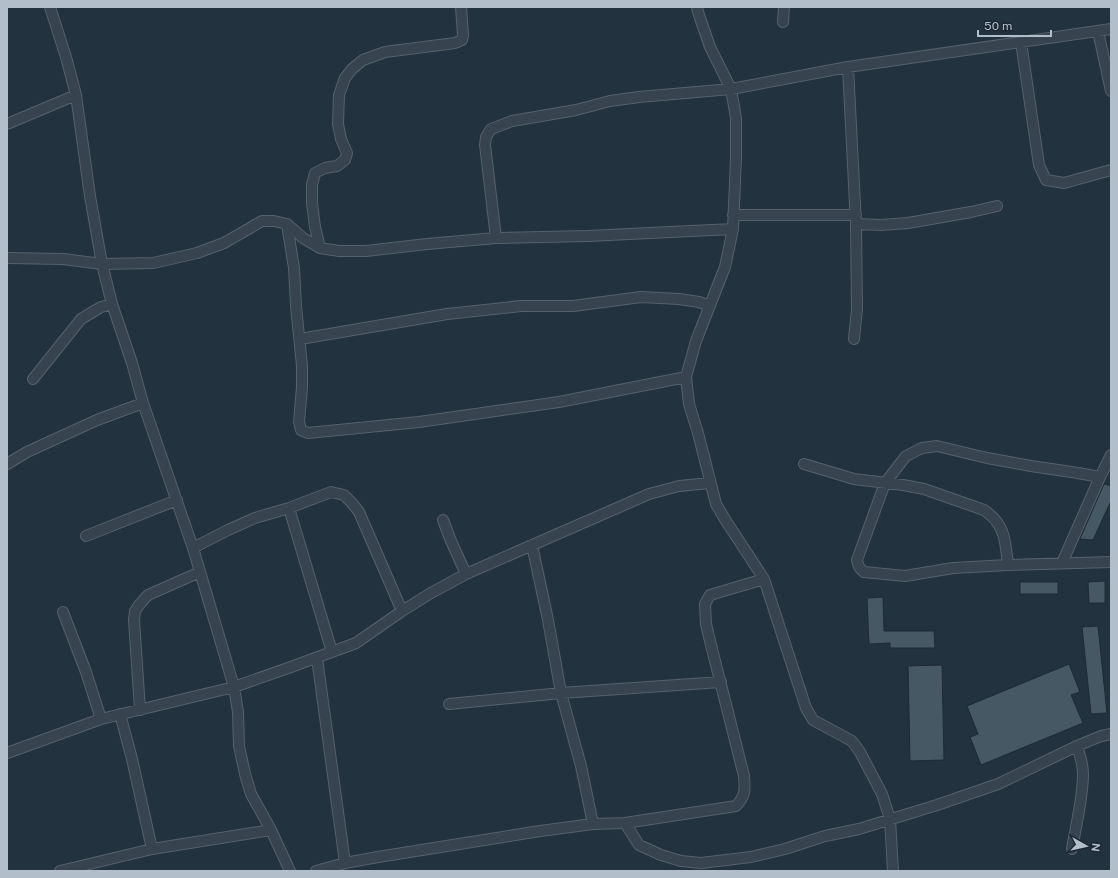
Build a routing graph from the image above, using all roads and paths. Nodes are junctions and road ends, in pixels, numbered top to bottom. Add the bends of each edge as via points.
1 (50, 7) edge
2 (461, 7) edge
3 (697, 7) edge
4 (784, 7) edge
5 (784, 22) dead end
6 (1111, 29) edge
7 (1098, 31) junction
8 (1021, 42) junction
9 (848, 67) junction
10 (730, 89) junction
11 (1111, 91) edge
12 (76, 95) junction
13 (7, 124) edge
14 (1111, 170) edge
15 (997, 206) dead end
16 (733, 215) junction
17 (856, 219) junction
18 (287, 224) junction
19 (733, 229) junction
20 (496, 238) junction
21 (320, 248) junction
22 (7, 258) edge
23 (102, 264) junction
24 (112, 304) junction
25 (710, 306) junction
26 (300, 339) junction
27 (854, 339) dead end
28 (686, 377) junction
29 (33, 379) dead end
30 (143, 403) junction
31 (1111, 455) edge
32 (7, 464) edge
33 (804, 464) dead end
34 (1100, 477) junction
35 (710, 483) junction
36 (885, 483) junction
37 (177, 500) junction
38 (289, 508) junction
39 (443, 520) dead end
40 (86, 536) dead end
41 (532, 545) junction
42 (193, 548) junction
43 (1111, 562) edge
44 (1062, 563) junction
45 (1008, 565) junction
46 (200, 572) junction
47 (466, 574) junction
48 (764, 579) junction
49 (402, 611) junction
50 (63, 612) dead end
51 (332, 652) junction
52 (317, 658) junction
53 (721, 682) junction
54 (234, 687) junction
55 (561, 693) junction
56 (449, 704) dead end
57 (140, 710) junction
58 (120, 714) junction
59 (101, 719) junction
60 (1111, 734) edge
61 (1077, 746) junction
62 (7, 753) edge
63 (890, 819) junction
64 (626, 823) junction
65 (593, 824) junction
66 (271, 830) junction
67 (152, 849) junction
68 (1072, 849) dead end
69 (345, 863) junction
70 (60, 871) edge
71 (290, 871) edge
72 (316, 871) edge
73 (893, 871) edge

1 - 12 street
2 - 21 street via 462,40 385,52 363,60 345,78 339,95 338,124 347,153 345,160 337,166 315,173 312,185 314,227
3 - 10 street via 710,47
4 - 5 street
6 - 7 street
7 - 8 street
7 - 11 street
8 - 9 street
8 - 14 street via 1039,165 1046,180 1064,183
9 - 10 street
9 - 17 street
10 - 16 street via 736,118
10 - 20 street via 639,97 512,121 491,129 485,145
12 - 13 street
12 - 23 street
15 - 17 street via 908,223 881,225
16 - 17 street
16 - 19 street
17 - 27 street via 857,309
18 - 21 street
18 - 23 street via 274,220 262,221 224,243 197,253 153,263
18 - 26 street via 294,268
19 - 20 street
19 - 25 street via 725,267
20 - 21 street via 366,251
22 - 23 street via 63,259
23 - 24 street
24 - 29 street via 101,307 81,319
24 - 30 street
25 - 26 street via 679,299 641,297 573,306 521,306 447,314
25 - 28 street via 696,341
26 - 28 street via 302,387 299,422 301,430 308,432 419,422 559,402
28 - 35 street via 689,404
30 - 32 street via 97,420
30 - 37 street
31 - 34 street
33 - 36 street via 854,479
34 - 36 street via 987,458 937,446 922,448 906,456
34 - 44 street
35 - 41 street via 679,486 649,494
35 - 48 street via 716,504
36 - 45 street via 924,489 992,515 1000,525
36 - 45 street via 857,560 864,572 905,576 953,568
37 - 40 street
37 - 42 street
38 - 42 street via 255,518
38 - 49 street via 331,492 344,495 359,512
38 - 51 street
39 - 47 street
41 - 47 street
41 - 55 street
42 - 46 street
43 - 44 street
44 - 45 street
46 - 54 street
46 - 57 street via 148,595 135,611
47 - 49 street
48 - 53 street via 710,595 705,604 706,624
48 - 63 street via 806,708 813,720 852,741 856,746 882,794
49 - 51 street via 356,643
50 - 59 street
51 - 52 street
52 - 54 street
52 - 69 street
53 - 55 street
53 - 64 street via 744,776 743,798 736,806
54 - 57 street
54 - 66 street via 239,746 245,774 251,794
55 - 56 street
55 - 65 street via 581,766
57 - 58 street
58 - 59 street
58 - 67 street
59 - 62 street
60 - 61 street
61 - 63 street via 998,784
61 - 68 street via 1083,773
63 - 64 street via 751,858 701,863 660,855 639,844
63 - 73 street
64 - 65 street
65 - 69 street
66 - 67 street
66 - 71 street
67 - 70 street
69 - 72 street

